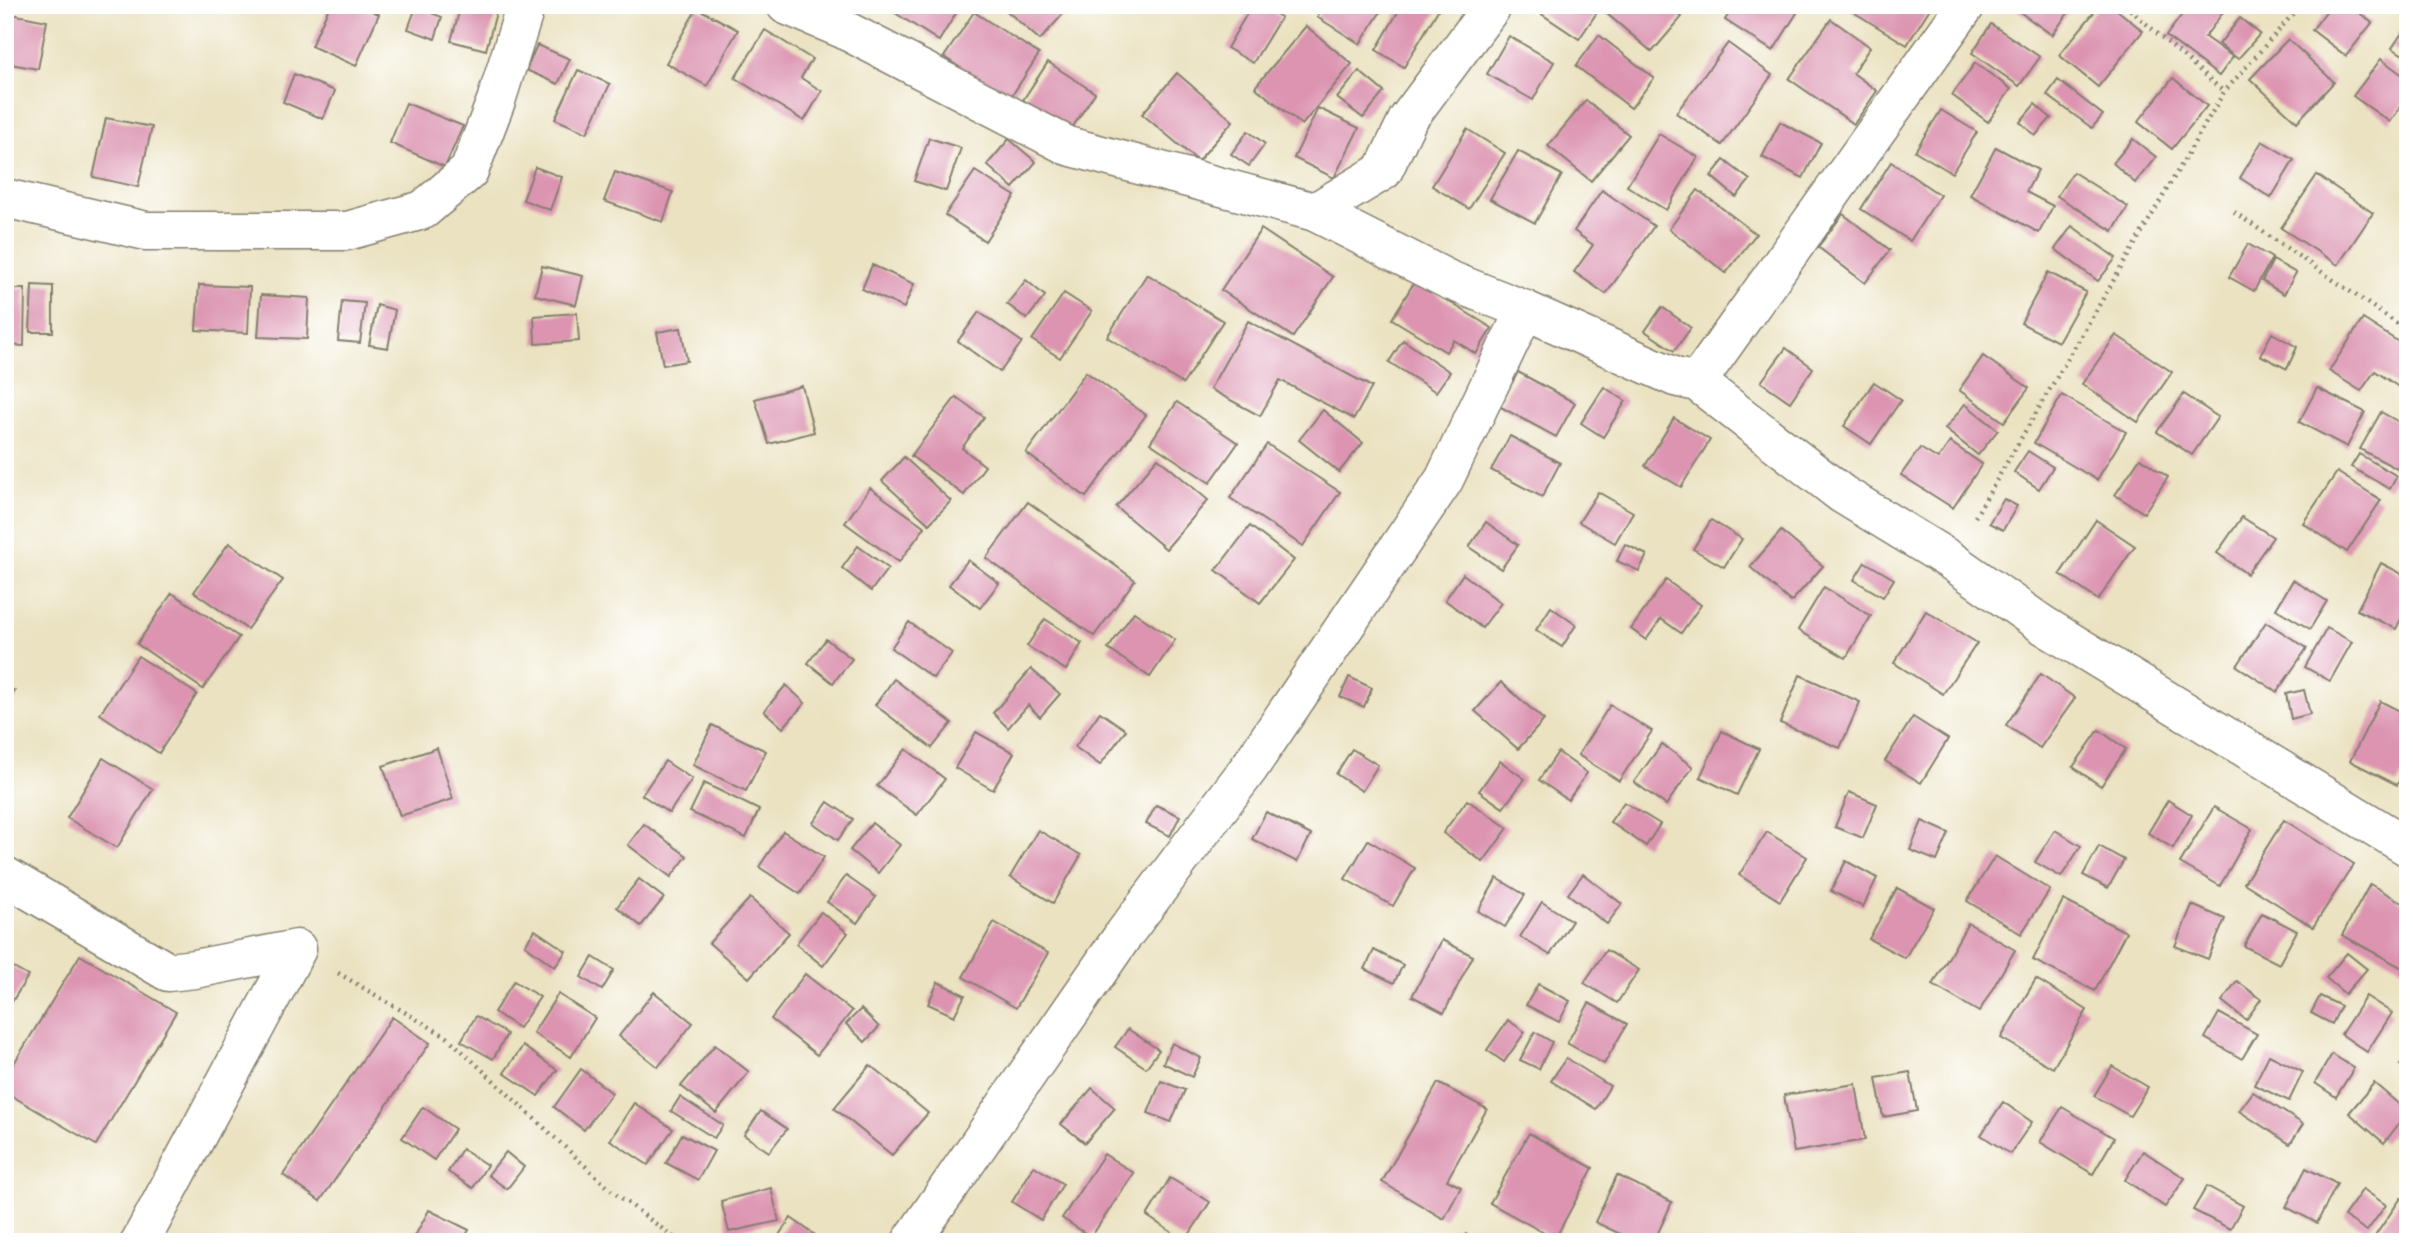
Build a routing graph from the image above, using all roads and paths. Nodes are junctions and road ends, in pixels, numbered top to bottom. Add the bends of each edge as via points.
1 (526, 5) edge
2 (786, 5) edge
3 (1493, 5) edge
4 (1966, 5) edge
5 (2125, 5) edge
6 (2301, 5) edge
7 (850, 17) edge
8 (2224, 92) junction
9 (5, 198) edge
10 (1315, 212) junction
11 (2234, 212) dead end
12 (1525, 310) junction
13 (2408, 331) edge
14 (1697, 382) junction
15 (1950, 560) junction
16 (2408, 847) edge
17 (5, 876) edge
18 (297, 949) junction
19 (139, 1242) edge
20 (680, 1242) edge
21 (911, 1242) edge

1 - 9 street via 469,171 423,210 346,231 146,231
2 - 7 street
3 - 10 street via 1408,119 1383,171
4 - 14 street
5 - 8 path
6 - 8 path
7 - 10 street via 1068,146
8 - 15 path
10 - 12 street via 1449,280
11 - 13 path
12 - 14 street via 1675,377
12 - 21 street via 1444,480 1249,768 1122,937
14 - 15 street via 1842,494
15 - 16 street via 2066,639
17 - 18 street via 168,972
18 - 19 street
18 - 20 path via 447,1037 612,1191

